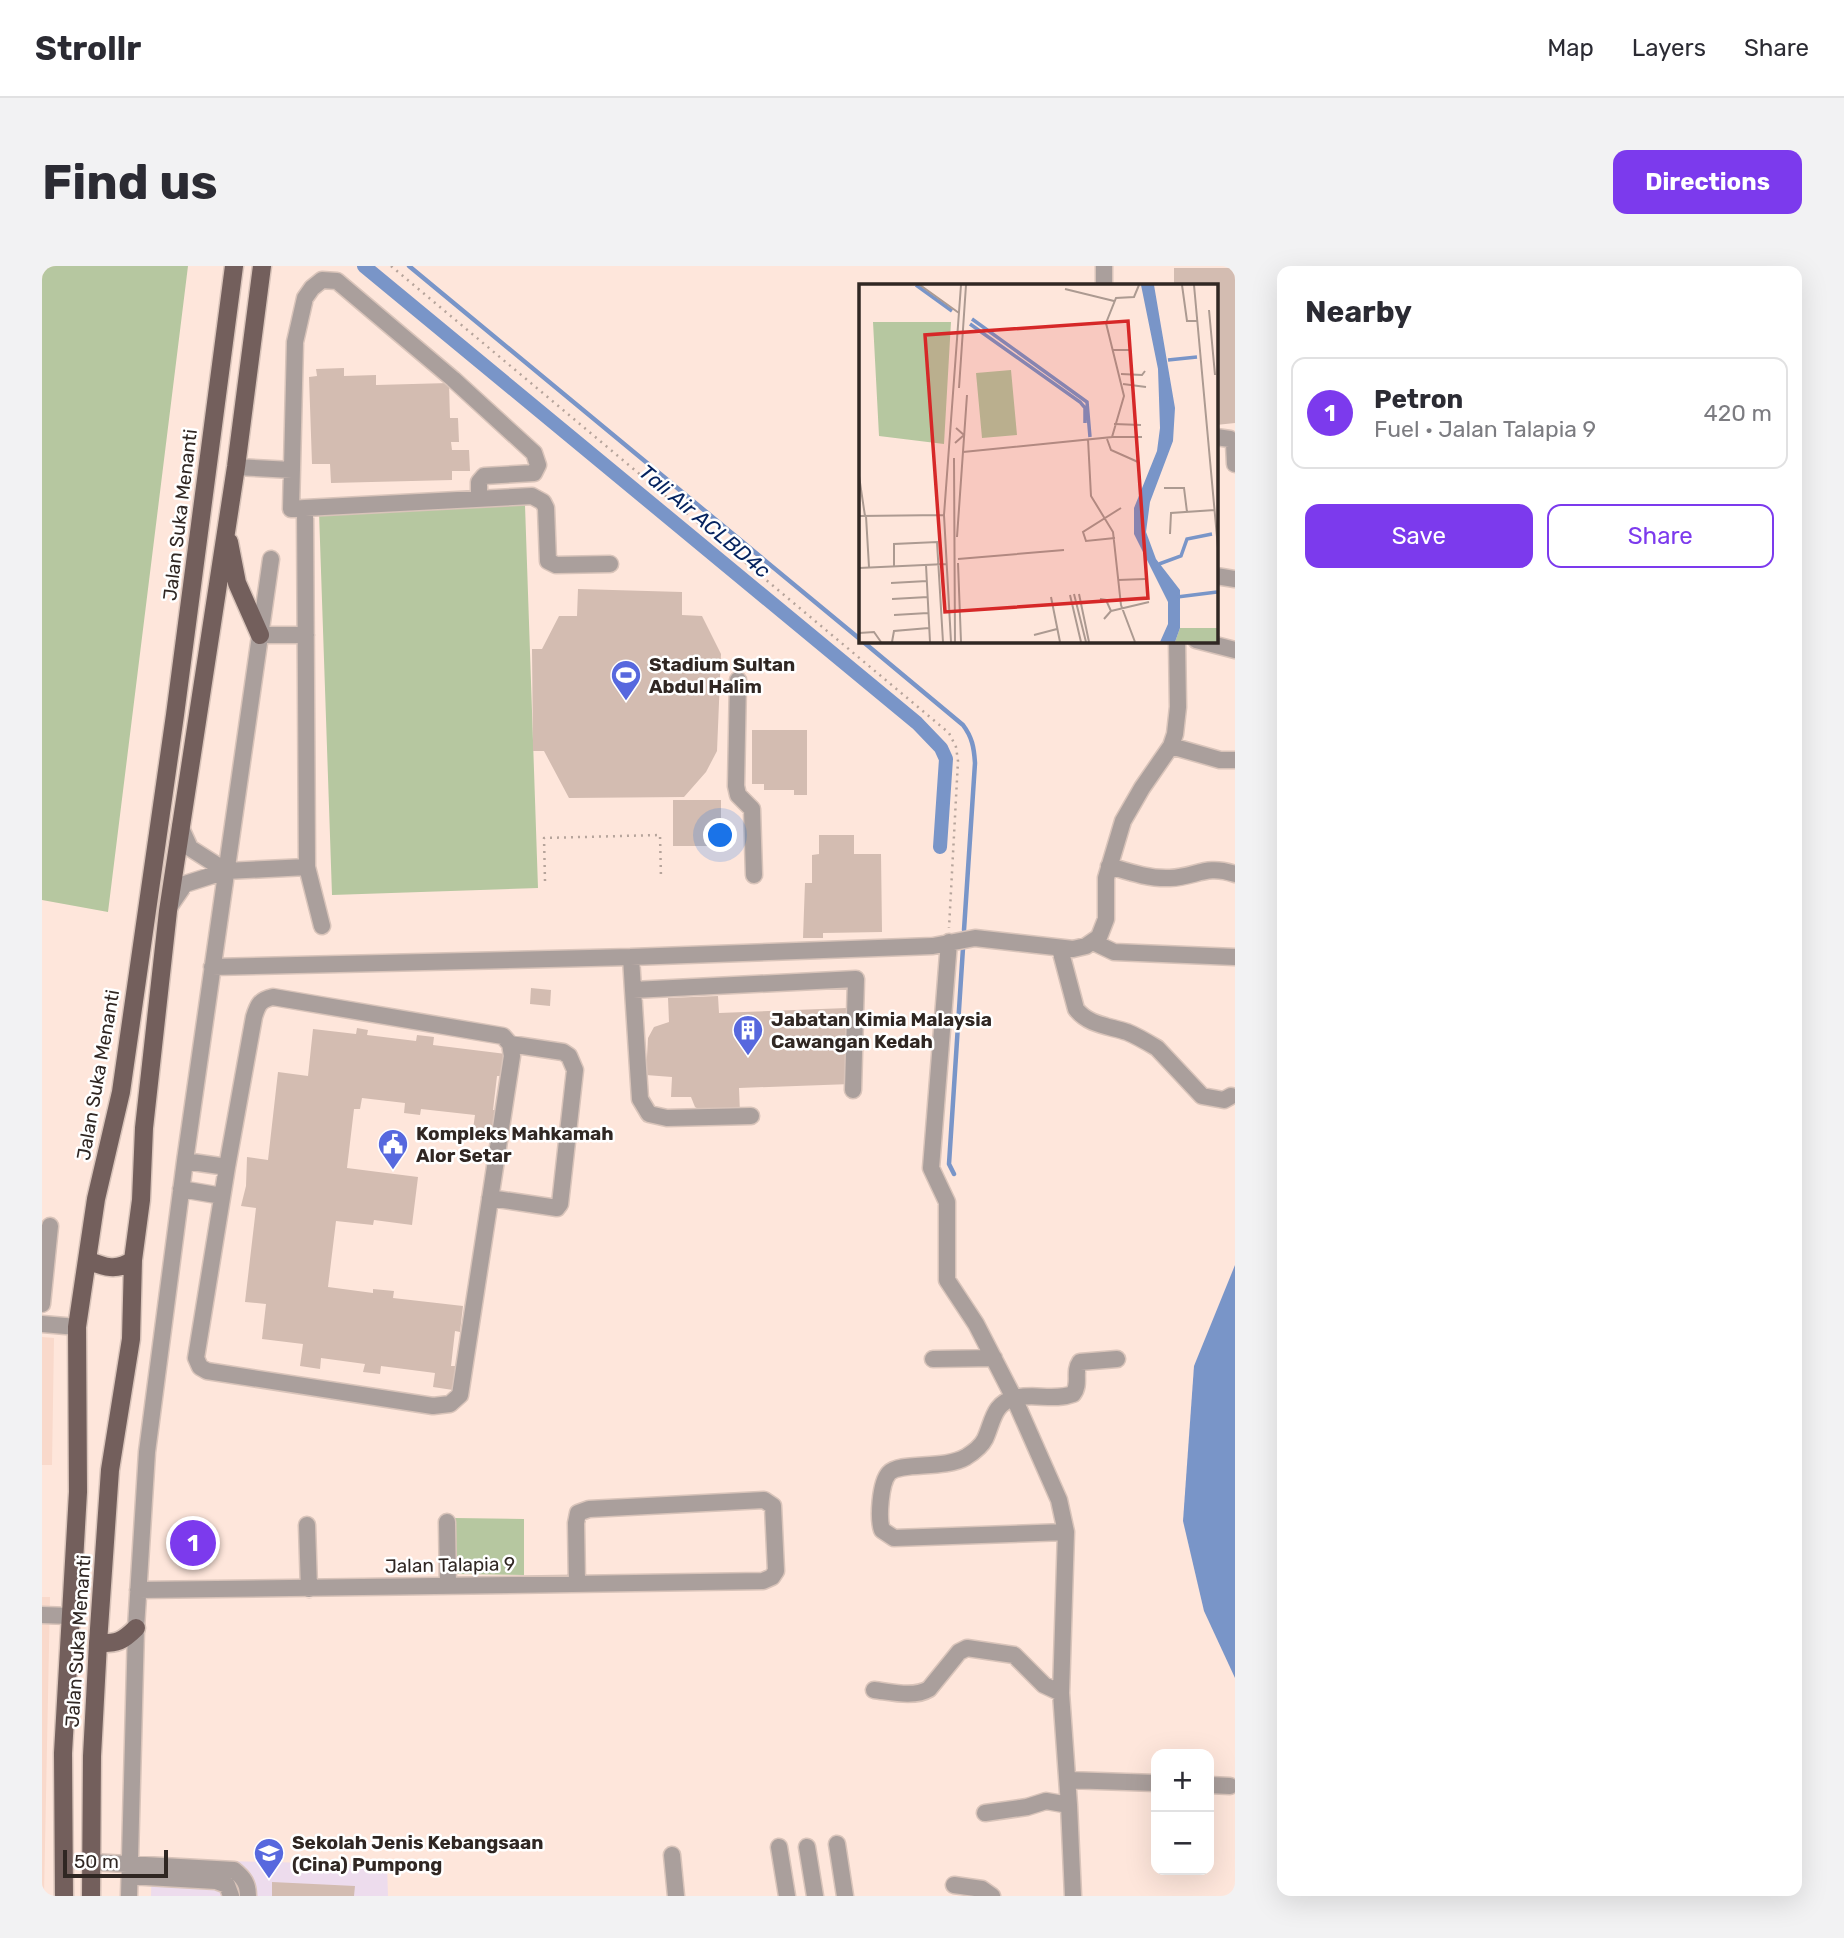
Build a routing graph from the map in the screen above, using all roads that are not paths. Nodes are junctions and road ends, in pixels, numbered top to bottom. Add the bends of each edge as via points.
1 (234, 266) edge
2 (262, 266) edge
3 (1104, 266) edge
4 (1104, 284) edge
5 (1218, 437) edge
6 (1235, 464) edge
7 (236, 467) junction
8 (292, 470) junction
9 (479, 498) junction
10 (305, 508) junction
11 (227, 521) junction
12 (271, 559) dead end
13 (610, 564) dead end
14 (260, 635) junction
15 (306, 635) junction
16 (1177, 642) edge
17 (1204, 642) edge
18 (1235, 650) edge
19 (738, 680) dead end
20 (1171, 746) junction
21 (1235, 760) edge
22 (180, 825) junction
23 (1110, 866) junction
24 (307, 867) junction
25 (226, 870) junction
26 (1235, 874) edge
27 (754, 875) dead end
28 (168, 911) junction
29 (322, 926) dead end
30 (948, 942) junction
31 (1093, 942) junction
32 (1060, 949) junction
33 (631, 957) junction
34 (1235, 957) edge
35 (212, 967) junction
36 (633, 990) junction
37 (510, 1044) junction
38 (853, 1090) dead end
39 (1231, 1096) dead end
40 (751, 1116) dead end
41 (185, 1161) junction
42 (227, 1167) junction
43 (181, 1189) junction
44 (222, 1196) junction
45 (490, 1198) junction
46 (50, 1226) dead end
47 (87, 1260) junction
48 (133, 1260) junction
49 (42, 1301) edge
50 (42, 1324) edge
51 (77, 1327) junction
52 (994, 1358) junction
53 (933, 1359) dead end
54 (1117, 1359) dead end
55 (1014, 1398) junction
56 (447, 1522) dead end
57 (307, 1525) dead end
58 (1066, 1532) junction
59 (577, 1584) junction
60 (448, 1586) junction
61 (309, 1589) junction
62 (138, 1590) junction
63 (42, 1615) edge
64 (70, 1616) junction
65 (136, 1628) junction
66 (98, 1643) junction
67 (874, 1690) dead end
68 (1061, 1693) junction
69 (1068, 1780) junction
70 (1151, 1783) edge
71 (1214, 1785) edge
72 (1230, 1786) dead end
73 (1069, 1805) junction
74 (985, 1813) dead end
75 (837, 1844) dead end
76 (779, 1847) dead end
77 (807, 1847) dead end
78 (672, 1855) dead end
79 (91, 1862) junction
80 (129, 1870) junction
81 (243, 1877) junction
82 (954, 1885) dead end
83 (229, 1890) edge
84 (64, 1896) edge
85 (91, 1896) edge
86 (129, 1896) edge
87 (248, 1896) edge
88 (676, 1896) edge
89 (787, 1896) edge
90 (815, 1896) edge
91 (845, 1896) edge
92 (992, 1896) edge
93 (1073, 1896) edge

1 - 47 main road, Jalan Suka Menanti via 121,1092
2 - 7 main road, Jalan Suka Menanti
3 - 4 street
5 - 6 street via 1234,443
7 - 8 street
7 - 11 main road, Jalan Suka Menanti
8 - 9 street via 295,342 305,298 322,280 329,279 453,379 534,453 538,465 534,473 485,476 479,482
8 - 10 street via 291,509
9 - 10 street
9 - 13 street via 538,498 546,508 548,561 556,565
10 - 15 street
11 - 14 main road via 237,583
11 - 22 main road, Jalan Suka Menanti
12 - 14 street
14 - 15 street
14 - 25 street
15 - 24 street
16 - 20 street via 1178,722
17 - 18 street
19 - 27 street via 736,786 738,795 752,808
20 - 21 street
20 - 23 street via 1123,821
22 - 25 street via 190,848
22 - 28 main road, Jalan Suka Menanti
23 - 26 street via 1147,877 1171,878 1207,869
23 - 31 street via 1104,927
24 - 25 street
24 - 29 street
25 - 28 street via 185,884
25 - 35 street
28 - 48 main road, Jalan Suka Menanti
30 - 32 street via 975,938
30 - 33 street
30 - 52 street via 931,1168 947,1202 947,1280
31 - 32 street
31 - 34 street via 1114,951
32 - 39 street via 1076,1009 1082,1016 1148,1042 1202,1096 1224,1100
33 - 35 street
33 - 36 street
35 - 41 street
36 - 38 street via 856,979
36 - 40 street via 640,1099 649,1114 667,1118
37 - 42 street via 503,1036 273,997 262,999 254,1017
37 - 45 street via 512,1056
37 - 45 street via 563,1052 575,1070 560,1204 557,1208
41 - 42 street
41 - 43 street
42 - 44 street
43 - 44 street
43 - 62 street via 147,1452
44 - 45 street via 196,1358 200,1367 433,1406 450,1404 460,1395
46 - 49 street
47 - 48 main road via 109,1268
47 - 51 main road, Jalan Suka Menanti
48 - 66 main road, Jalan Suka Menanti via 131,1339 110,1469
50 - 51 street
51 - 64 main road, Jalan Suka Menanti via 78,1492
52 - 53 street
52 - 55 street
54 - 55 street via 1080,1362 1076,1391 1069,1396
55 - 58 street via 1059,1500
55 - 58 street via 999,1406 980,1447 960,1460 945,1466 891,1471 884,1485 882,1530 904,1540
56 - 60 street
57 - 61 street
58 - 68 street
59 - 59 street, Jalan Talapia 9 via 763,1581 776,1571 773,1506 764,1500 578,1513
59 - 60 street, Jalan Talapia 9
60 - 61 street, Jalan Talapia 9
61 - 62 street, Jalan Talapia 9
62 - 65 street
63 - 64 street
64 - 84 main road, Jalan Suka Menanti via 63,1753
65 - 66 main road via 124,1641
65 - 80 street
66 - 79 main road, Jalan Suka Menanti
67 - 68 street via 923,1693 967,1648 1014,1655 1044,1685
68 - 69 street
69 - 70 street
69 - 73 street
71 - 72 street
73 - 74 street via 1046,1801
73 - 93 street
75 - 91 street
76 - 89 street
77 - 90 street
78 - 88 street
79 - 80 street
79 - 85 main road, Jalan Suka Menanti
80 - 81 street via 234,1870
80 - 83 street via 216,1881
80 - 86 street
81 - 83 street
81 - 87 street
82 - 92 street via 982,1889

